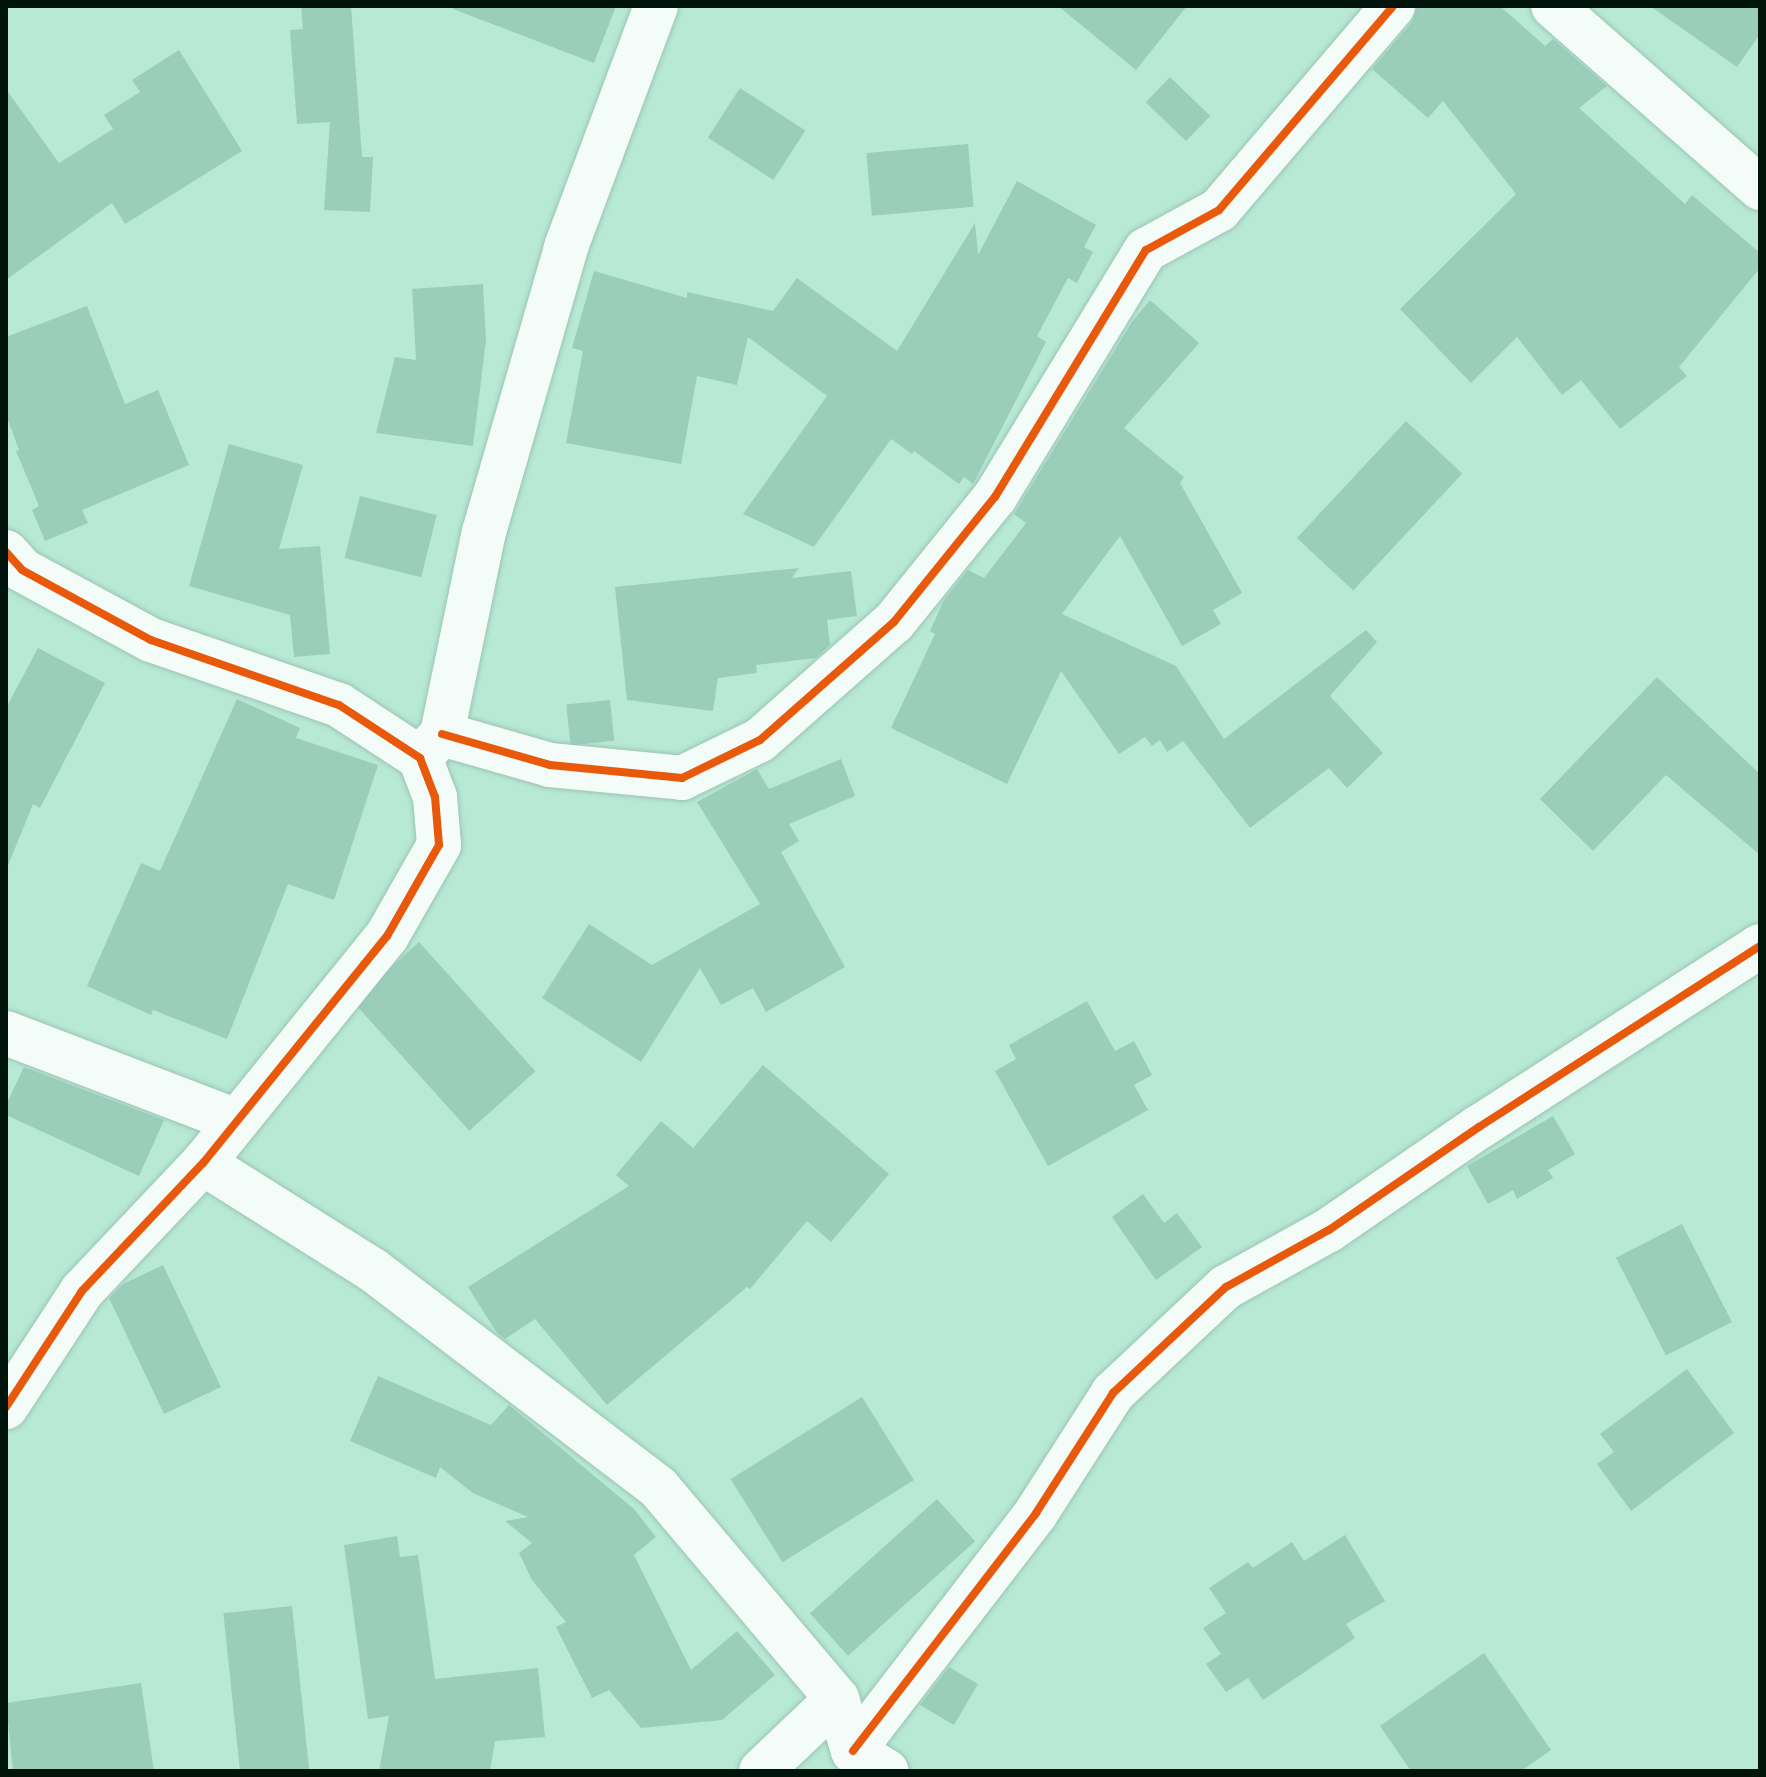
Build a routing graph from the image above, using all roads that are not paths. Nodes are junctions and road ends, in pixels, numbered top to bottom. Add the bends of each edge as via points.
1 (656, 6) edge
2 (1393, 6) edge
3 (1553, 6) edge
4 (1760, 188) edge
5 (6, 552) edge
6 (431, 746) junction
7 (1760, 946) edge
8 (6, 1033) edge
9 (236, 1121) junction
10 (203, 1163) junction
11 (6, 1407) edge
12 (837, 1699) junction
13 (870, 1761) edge
14 (761, 1771) edge

1 - 6 street via 566,247 484,532
2 - 6 street via 1219,210 1146,250 995,497 894,622 760,740 682,778
3 - 4 street
5 - 6 street via 22,570 151,640 339,705
6 - 9 street via 439,845 387,936
7 - 13 street via 1329,1230 1226,1287 1113,1393
8 - 9 street
9 - 10 street
10 - 11 street via 82,1291
10 - 12 street via 373,1270 658,1487
12 - 13 street
12 - 14 street

